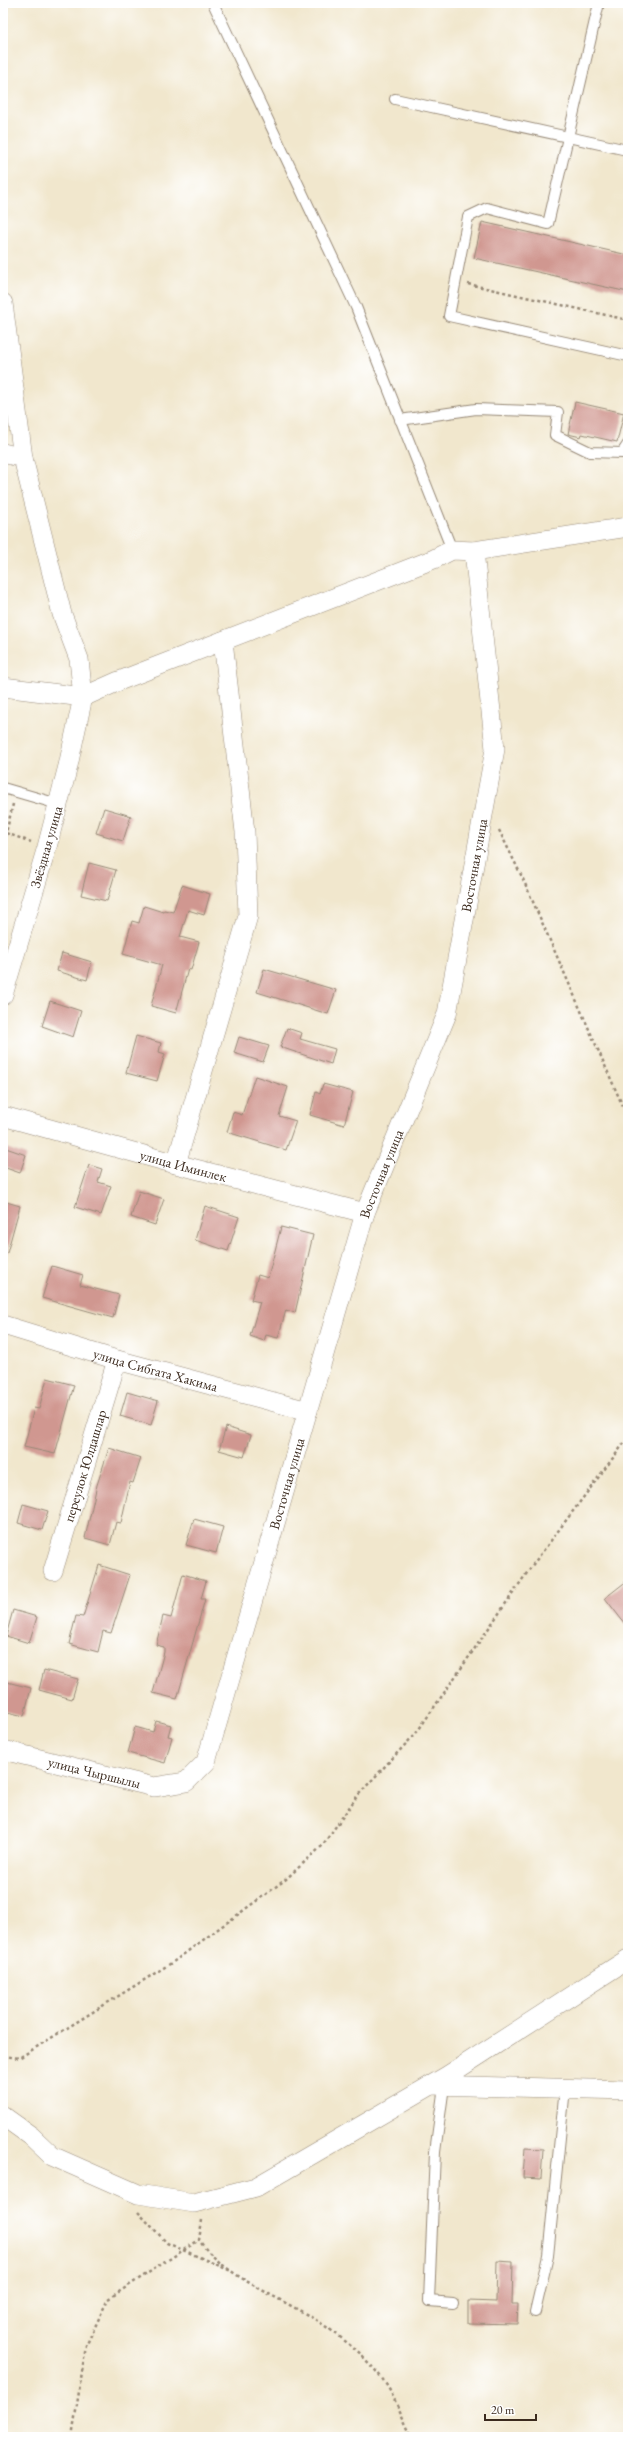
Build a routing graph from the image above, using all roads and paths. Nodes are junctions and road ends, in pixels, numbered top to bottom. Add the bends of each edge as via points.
1 (213, 3) edge
2 (599, 3) edge
3 (395, 99) dead end
4 (568, 137) junction
5 (627, 150) edge
6 (456, 282) junction
7 (3, 303) edge
8 (628, 320) edge
9 (628, 356) edge
10 (400, 420) junction
11 (628, 444) edge
12 (3, 453) edge
13 (23, 458) junction
14 (628, 527) edge
15 (452, 550) junction
16 (474, 550) junction
17 (223, 641) junction
18 (3, 687) edge
19 (83, 697) junction
20 (3, 788) edge
21 (16, 792) junction
22 (58, 804) junction
23 (485, 808) junction
24 (6, 833) junction
25 (3, 841) edge
26 (47, 847) junction
27 (3, 995) edge
28 (3, 1116) edge
29 (628, 1118) edge
30 (176, 1164) junction
31 (365, 1213) junction
32 (3, 1324) edge
33 (117, 1360) junction
34 (308, 1411) junction
35 (628, 1438) edge
36 (54, 1571) dead end
37 (3, 1750) edge
38 (186, 1782) joint
39 (628, 1959) edge
40 (3, 2056) edge
41 (438, 2085) junction
42 (565, 2088) junction
43 (628, 2090) edge
44 (3, 2116) edge
45 (211, 2199) junction
46 (138, 2211) dead end
47 (199, 2240) junction
48 (184, 2250) junction
49 (235, 2273) junction
50 (453, 2303) dead end
51 (535, 2312) dead end
52 (72, 2437) edge
53 (412, 2437) edge

1 - 10 lane via 356,307
2 - 4 lane
3 - 4 lane
4 - 5 lane
4 - 6 lane via 548,224 487,208 468,217
6 - 8 path
6 - 9 lane via 450,316
7 - 13 street, Звёздная улица
10 - 11 lane via 476,409 558,412 555,435 590,452 622,453
10 - 15 lane
12 - 13 street
13 - 19 street, Звёздная улица via 62,614 79,659
14 - 16 street
15 - 16 street
15 - 17 street via 322,604
16 - 23 street, Восточная улица via 495,749
17 - 19 street
17 - 30 street via 245,832 248,916
18 - 19 street
19 - 22 street, Звёздная улица
20 - 21 lane
21 - 22 lane
21 - 24 path
22 - 26 street, Звёздная улица
23 - 29 path via 524,879
23 - 31 street, Восточная улица via 447,1014
24 - 25 path
24 - 26 path
26 - 27 street, Звёздная улица
28 - 30 street, улица Иминлек
30 - 31 street, улица Иминлек
31 - 34 street, Восточная улица
32 - 33 street, улица Сибгата Хакима
33 - 34 street, улица Сибгата Хакима
33 - 36 street, переулок Юлдашлар
34 - 38 street, Восточная улица via 206,1762
35 - 40 path via 531,1567 417,1732 358,1796 322,1846 285,1880 173,1962 19,2058
37 - 38 street, улица Чыршылы via 154,1787
39 - 41 street
41 - 42 street
41 - 45 street via 256,2187
41 - 50 lane via 429,2301
42 - 43 street
42 - 51 lane via 548,2256
44 - 45 street via 31,2136 52,2156 138,2194 194,2203
45 - 47 path via 200,2226
46 - 48 path via 167,2243
47 - 48 path
47 - 49 path via 207,2251
48 - 49 path
48 - 52 path via 108,2299 86,2346
49 - 53 path via 321,2323 356,2351 381,2377

